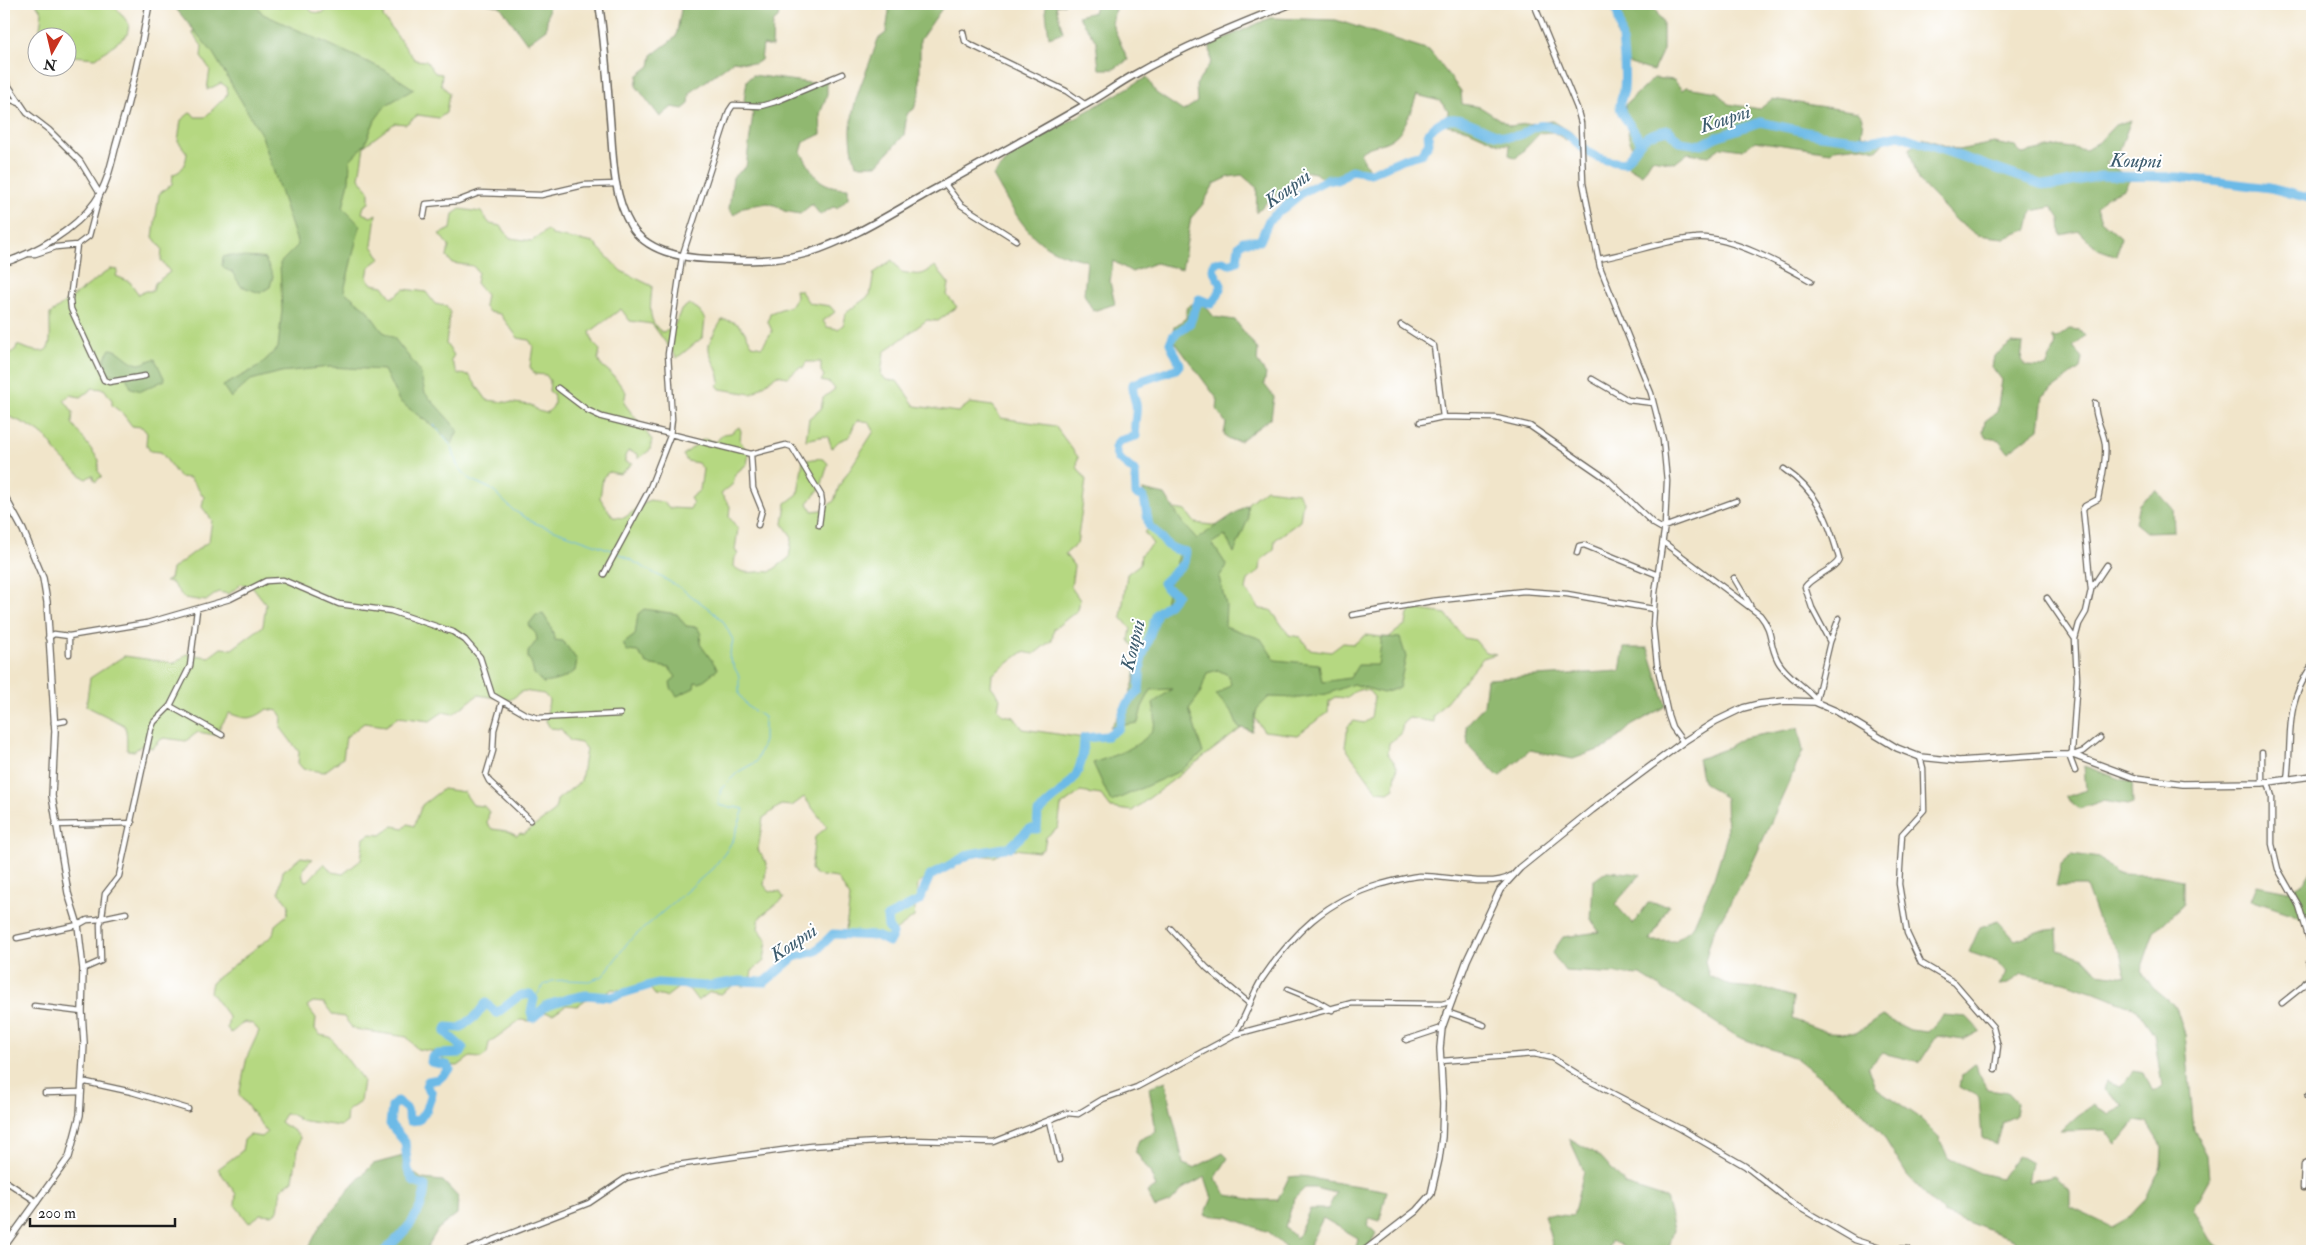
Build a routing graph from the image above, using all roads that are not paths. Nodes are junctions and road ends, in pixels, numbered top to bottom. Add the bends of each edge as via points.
1 (149, 4) edge
2 (599, 4) edge
3 (1290, 4) edge
4 (1534, 4) edge
5 (963, 32) dead end
6 (842, 74) dead end
7 (4, 79) edge
8 (4, 97) edge
9 (19, 103) junction
10 (1086, 105) junction
11 (617, 184) junction
12 (945, 184) junction
13 (100, 194) junction
14 (424, 216) dead end
15 (1016, 240) dead end
16 (77, 245) junction
17 (29, 254) junction
18 (682, 257) junction
19 (1598, 259) junction
20 (4, 263) edge
21 (1811, 281) dead end
22 (1401, 325) dead end
23 (145, 376) dead end
24 (1592, 379) dead end
25 (558, 388) dead end
26 (1653, 403) junction
27 (2095, 403) dead end
28 (1443, 417) junction
29 (1420, 422) dead end
30 (670, 436) junction
31 (751, 454) junction
32 (1784, 469) dead end
33 (4, 495) edge
34 (1736, 500) dead end
35 (758, 525) dead end
36 (819, 525) dead end
37 (1665, 528) junction
38 (1664, 542) junction
39 (1577, 553) dead end
40 (2107, 565) dead end
41 (604, 574) dead end
42 (1658, 575) junction
43 (1734, 578) dead end
44 (2091, 590) junction
45 (2047, 598) dead end
46 (1751, 606) junction
47 (1653, 609) junction
48 (197, 610) junction
49 (1352, 615) dead end
50 (1839, 618) dead end
51 (69, 636) junction
52 (48, 638) junction
53 (2075, 639) junction
54 (1830, 642) junction
55 (69, 654) dead end
56 (2312, 665) edge
57 (1816, 701) junction
58 (502, 702) junction
59 (170, 706) junction
60 (620, 714) dead end
61 (65, 721) dead end
62 (54, 724) junction
63 (222, 735) dead end
64 (2100, 738) dead end
65 (1682, 742) junction
66 (2262, 754) dead end
67 (2071, 755) junction
68 (1920, 757) junction
69 (2075, 771) dead end
70 (2312, 776) edge
71 (2287, 780) junction
72 (2265, 782) junction
73 (530, 820) dead end
74 (132, 823) junction
75 (55, 825) junction
76 (1513, 874) junction
77 (126, 912) dead end
78 (102, 918) junction
79 (78, 925) junction
80 (1171, 929) dead end
81 (17, 938) dead end
82 (2312, 949) edge
83 (2312, 954) edge
84 (83, 969) junction
85 (2310, 976) junction
86 (1288, 989) dead end
87 (2312, 992) edge
88 (1452, 1001) junction
89 (2282, 1003) dead end
90 (1250, 1004) junction
91 (34, 1006) dead end
92 (1332, 1010) junction
93 (82, 1012) junction
94 (1447, 1012) junction
95 (1484, 1025) dead end
96 (1442, 1028) junction
97 (1232, 1036) junction
98 (1406, 1040) dead end
99 (1441, 1061) junction
100 (1995, 1069) dead end
101 (82, 1084) junction
102 (2312, 1091) edge
103 (82, 1092) junction
104 (45, 1093) dead end
105 (2308, 1096) dead end
106 (188, 1109) dead end
107 (1050, 1121) junction
108 (1059, 1160) dead end
109 (2312, 1160) edge
110 (4, 1180) edge
111 (2303, 1188) dead end
112 (37, 1202) junction
113 (4, 1247) edge
114 (1908, 1249) dead end
115 (465, 1251) edge
116 (1364, 1251) edge

1 - 13 street via 128,107
2 - 11 main road
3 - 10 main road via 1155,64
4 - 19 street via 1573,95 1580,123 1583,183
5 - 10 street via 969,44 1066,91
6 - 18 street via 761,106 733,105
7 - 9 street
8 - 9 street
9 - 13 street via 80,162
10 - 12 main road
11 - 14 street via 584,185 541,195 478,193 458,201 426,204
11 - 18 main road via 631,226 652,245
12 - 15 street via 961,205
12 - 18 main road via 832,244 808,253 758,260
13 - 16 street via 89,236
13 - 17 street via 92,206 64,231
16 - 17 street
16 - 23 street via 71,309 104,380
17 - 20 street
18 - 30 street via 668,354
19 - 21 street via 1698,238 1742,247
19 - 26 street
22 - 28 street via 1434,346
24 - 26 street via 1628,400
25 - 30 street via 594,414
26 - 37 street via 1665,458
27 - 44 street via 2096,420 2106,448 2098,499 2083,509
28 - 29 street
28 - 37 street via 1496,418 1530,426 1607,479 1654,524
30 - 31 street
30 - 41 street via 649,490
31 - 35 street via 753,488 762,510
31 - 36 street via 792,447 821,495
32 - 54 street via 1810,490 1824,512 1839,558 1839,562 1805,587
33 - 52 street via 23,530 42,578 47,602
34 - 37 street
37 - 38 street
38 - 42 street
38 - 46 street
39 - 42 street via 1579,546 1584,545
40 - 44 street
42 - 47 street
43 - 46 street
44 - 53 street
45 - 53 street
46 - 57 street via 1768,624 1771,644 1779,663
47 - 49 street via 1567,594 1524,591
47 - 65 street via 1661,686 1670,721
48 - 51 street via 147,624
48 - 58 street via 275,579 339,604 412,616 465,640 480,658 492,695
48 - 59 street via 190,666
50 - 54 street
51 - 52 street via 54,634
51 - 55 street
52 - 62 street
53 - 67 street via 2077,679
54 - 57 street
56 - 71 street via 2292,711
57 - 65 street via 1772,702 1743,708
57 - 68 street via 1897,748
58 - 60 street via 538,718
58 - 73 street via 486,776
59 - 63 street
59 - 74 street via 151,729
61 - 62 street
62 - 75 street via 52,796
64 - 67 street via 2084,751
65 - 76 street
66 - 72 street
67 - 68 street via 1959,761
67 - 69 street
67 - 72 street via 2147,781 2209,785
68 - 100 street via 1924,810 1902,834 1899,884 1904,922 1921,963 1955,982 1993,1027 1998,1046
70 - 71 street
71 - 72 street
72 - 82 street via 2272,797 2272,844 2278,869 2299,906
74 - 75 street
74 - 78 street via 119,876 105,894
75 - 79 street via 68,893
76 - 88 street via 1495,900
76 - 90 street via 1493,881 1418,876 1374,886 1332,904 1292,940 1261,980
77 - 78 street
78 - 79 street
78 - 84 street via 101,961
79 - 81 street
79 - 84 street
80 - 90 street via 1207,968
83 - 85 street
84 - 93 street
85 - 87 street
85 - 89 street
86 - 92 street
88 - 92 street via 1442,1004 1352,1004
88 - 94 street
90 - 97 street
91 - 93 street
92 - 97 street
93 - 101 street
94 - 95 street
94 - 96 street
96 - 98 street
96 - 99 street
97 - 107 street via 1078,1114 1068,1113
99 - 114 street via 1528,1054 1552,1058 1739,1162 1795,1205 1855,1240 1880,1248
99 - 116 street via 1442,1137 1430,1194 1416,1211
101 - 103 street
101 - 106 street via 86,1082 132,1092
102 - 105 street
103 - 104 street
103 - 112 street via 69,1157
107 - 108 street
107 - 115 street via 994,1142 910,1140 811,1146 670,1166 626,1178 589,1203
109 - 111 street via 2304,1164
110 - 112 street
112 - 113 street

